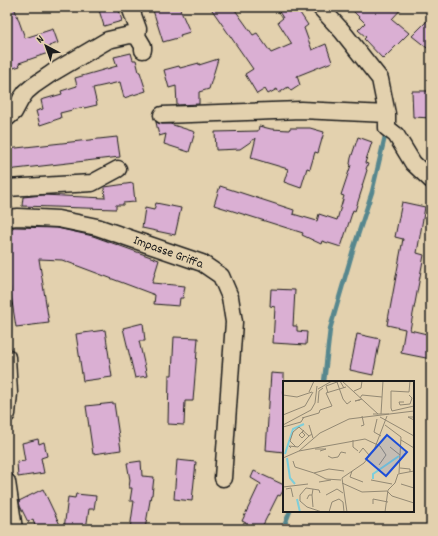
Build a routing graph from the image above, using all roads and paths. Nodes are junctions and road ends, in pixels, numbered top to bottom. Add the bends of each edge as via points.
1 (130, 7) edge
2 (320, 7) edge
3 (387, 114) junction
4 (162, 115) dead end
5 (7, 118) edge
6 (118, 168) dead end
7 (431, 180) edge
8 (7, 188) edge
9 (7, 218) edge
10 (7, 357) edge
11 (7, 414) edge
12 (223, 478) dead end
13 (7, 482) edge
14 (14, 529) edge

1 - 5 street via 140,43 130,35 108,40 33,86
2 - 3 street via 380,79
3 - 4 street via 300,110
3 - 7 street via 387,128 396,135 413,163
6 - 8 street via 92,183
9 - 12 street, Impasse Griffa via 58,220 96,227 202,264 221,276 230,297 234,322
10 - 11 street
13 - 14 street

